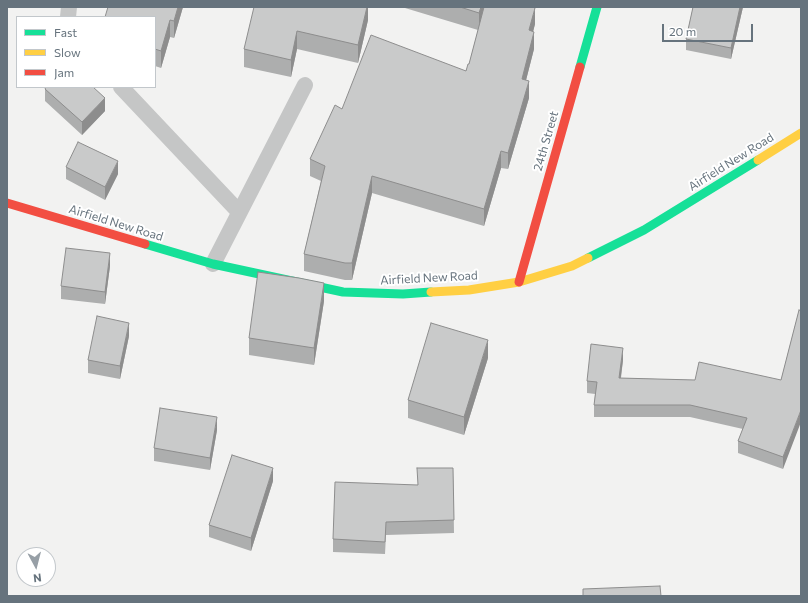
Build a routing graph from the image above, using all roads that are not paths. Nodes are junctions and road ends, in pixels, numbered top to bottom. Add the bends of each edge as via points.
1 (597, 7) edge
2 (305, 85) dead end
3 (121, 88) edge
4 (801, 133) edge
5 (7, 203) edge
6 (239, 212) junction
7 (212, 264) junction
8 (519, 282) junction

1 - 8 street, 24th Street
2 - 6 lane
3 - 6 lane
4 - 8 street, Airfield New Road via 644,230 572,266
5 - 7 street, Airfield New Road
6 - 7 lane
7 - 8 street, Airfield New Road via 343,292 410,294 469,290

